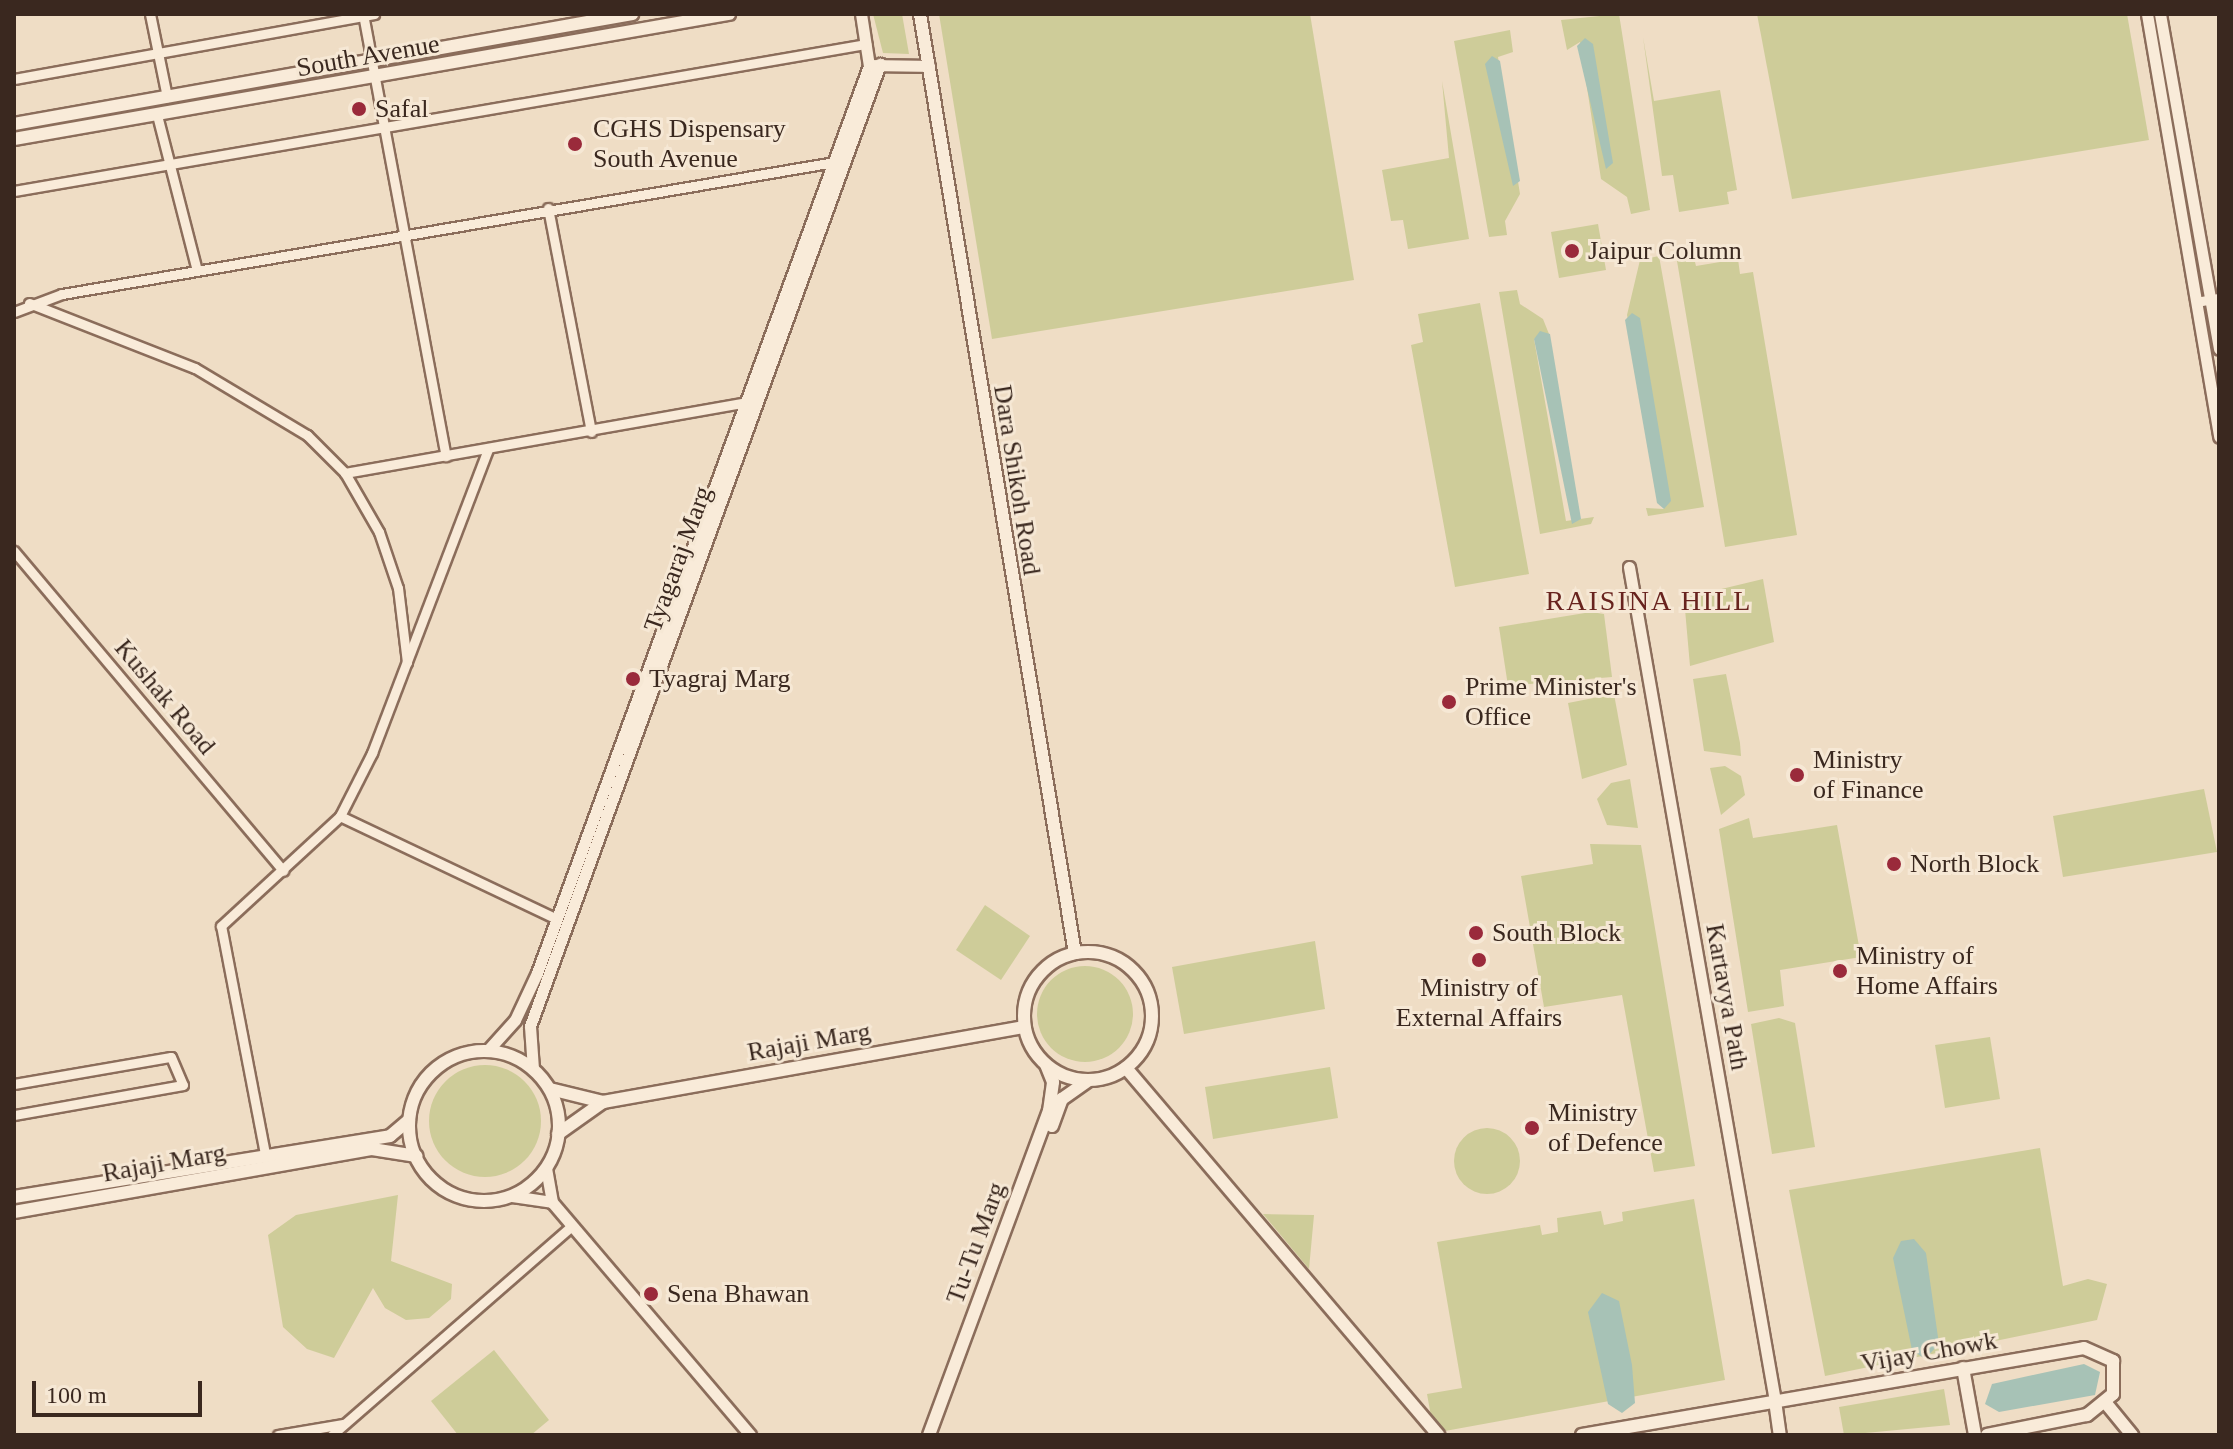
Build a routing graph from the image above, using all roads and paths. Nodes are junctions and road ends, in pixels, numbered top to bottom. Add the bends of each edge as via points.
1 (150, 14) edge
2 (632, 14) edge
3 (729, 14) edge
4 (861, 14) edge
5 (920, 14) edge
6 (2147, 14) edge
7 (2160, 14) edge
8 (367, 15) edge
9 (866, 44) junction
10 (157, 53) junction
11 (372, 61) junction
12 (875, 65) junction
13 (929, 66) junction
14 (14, 79) edge
15 (375, 79) junction
16 (167, 97) junction
17 (157, 115) junction
18 (383, 123) junction
19 (14, 124) edge
20 (14, 139) edge
21 (834, 162) junction
22 (170, 165) junction
23 (14, 191) edge
24 (548, 208) junction
25 (403, 232) junction
26 (197, 271) junction
27 (2215, 298) edge
28 (2196, 302) junction
29 (29, 303) junction
30 (14, 312) edge
31 (2219, 349) edge
32 (746, 402) junction
33 (591, 432) junction
34 (2219, 437) edge
35 (488, 449) junction
36 (446, 456) junction
37 (345, 473) junction
38 (14, 551) edge
39 (1629, 567) dead end
40 (408, 664) junction
41 (340, 816) junction
42 (283, 871) junction
43 (557, 919) junction
44 (1075, 953) junction
45 (1024, 1027) junction
46 (488, 1050) junction
47 (1046, 1065) junction
48 (1126, 1068) junction
49 (533, 1069) junction
50 (1088, 1081) junction
51 (14, 1084) edge
52 (550, 1089) junction
53 (603, 1102) junction
54 (14, 1115) edge
55 (409, 1120) junction
56 (558, 1134) junction
57 (416, 1156) junction
58 (266, 1161) junction
59 (546, 1168) junction
60 (512, 1196) junction
61 (14, 1197) edge
62 (552, 1202) junction
63 (14, 1212) edge
64 (572, 1226) junction
65 (1963, 1368) junction
66 (1775, 1401) junction
67 (2105, 1402) junction
68 (346, 1423) junction
69 (278, 1435) edge
70 (332, 1435) edge
71 (750, 1435) edge
72 (929, 1435) edge
73 (936, 1435) edge
74 (1438, 1435) edge
75 (1584, 1435) edge
76 (1780, 1435) edge
77 (1975, 1435) edge
78 (1987, 1435) edge
79 (2132, 1435) edge

1 - 10 street
2 - 11 main road, South Avenue
3 - 15 main road, South Avenue
4 - 9 street, Tyagaraj Marg
5 - 13 main road, Dara Shikoh Road
6 - 28 street
7 - 27 street
8 - 10 street
8 - 11 street
9 - 12 street, Tyagaraj Marg
9 - 18 street
10 - 14 street
10 - 16 street
11 - 15 street
11 - 16 main road, South Avenue
12 - 13 street
12 - 21 street, Tyagaraj Marg
12 - 49 street, Tyagaraj Marg via 530,1026
13 - 44 main road, Dara Shikoh Road
15 - 17 main road, South Avenue
15 - 18 street
16 - 19 main road, South Avenue
17 - 20 main road, South Avenue
17 - 22 street
18 - 22 street
18 - 25 street
21 - 24 street
21 - 32 street, Tyagaraj Marg
22 - 23 street
22 - 26 street
24 - 25 street
24 - 33 street
25 - 26 street
25 - 36 street
26 - 29 street
27 - 28 street
27 - 31 street
28 - 34 street
29 - 30 street
29 - 37 street via 253,398 307,435
32 - 33 street
32 - 43 street, Tyagaraj Marg
33 - 35 street
35 - 36 street
35 - 40 street
36 - 37 street
37 - 40 street via 379,532 398,588
38 - 42 street, Kushak Road
39 - 66 street, Kartavya Path
40 - 41 street
41 - 42 street
41 - 43 street
42 - 58 street via 221,926
43 - 46 street, Tyagaraj Marg via 515,1020
44 - 45 main road via 1039,974 1026,999
44 - 48 main road via 1109,955 1146,990 1148,1045
45 - 47 main road
45 - 53 main road, Rajaji Marg
46 - 49 main road
46 - 55 main road via 437,1066 418,1090
47 - 50 main road
47 - 72 main road, Tu-Tu Marg via 1053,1082 1049,1111
48 - 50 main road
48 - 74 main road
49 - 52 main road
50 - 73 main road, Tu-Tu Marg via 1062,1099
51 - 54 street via 171,1057 183,1085
52 - 53 main road, Rajaji Marg via 570,1100
52 - 56 main road
53 - 56 main road, Rajaji Marg
55 - 57 main road
55 - 58 main road, Rajaji Marg via 390,1136
56 - 59 main road
57 - 58 main road, Rajaji Marg via 389,1147
57 - 60 main road via 435,1183 458,1196
58 - 61 main road, Rajaji Marg
58 - 63 main road, Rajaji Marg
59 - 60 main road
59 - 62 street
60 - 62 street
62 - 64 street
64 - 68 street
64 - 71 street
65 - 66 main road, Vijay Chowk
65 - 67 main road, Vijay Chowk via 2093,1348 2113,1361 2118,1379
65 - 77 main road
66 - 75 main road, Vijay Chowk
66 - 76 main road, Kartavya Path
67 - 78 main road via 2087,1415
67 - 79 main road
68 - 69 street
68 - 70 street

